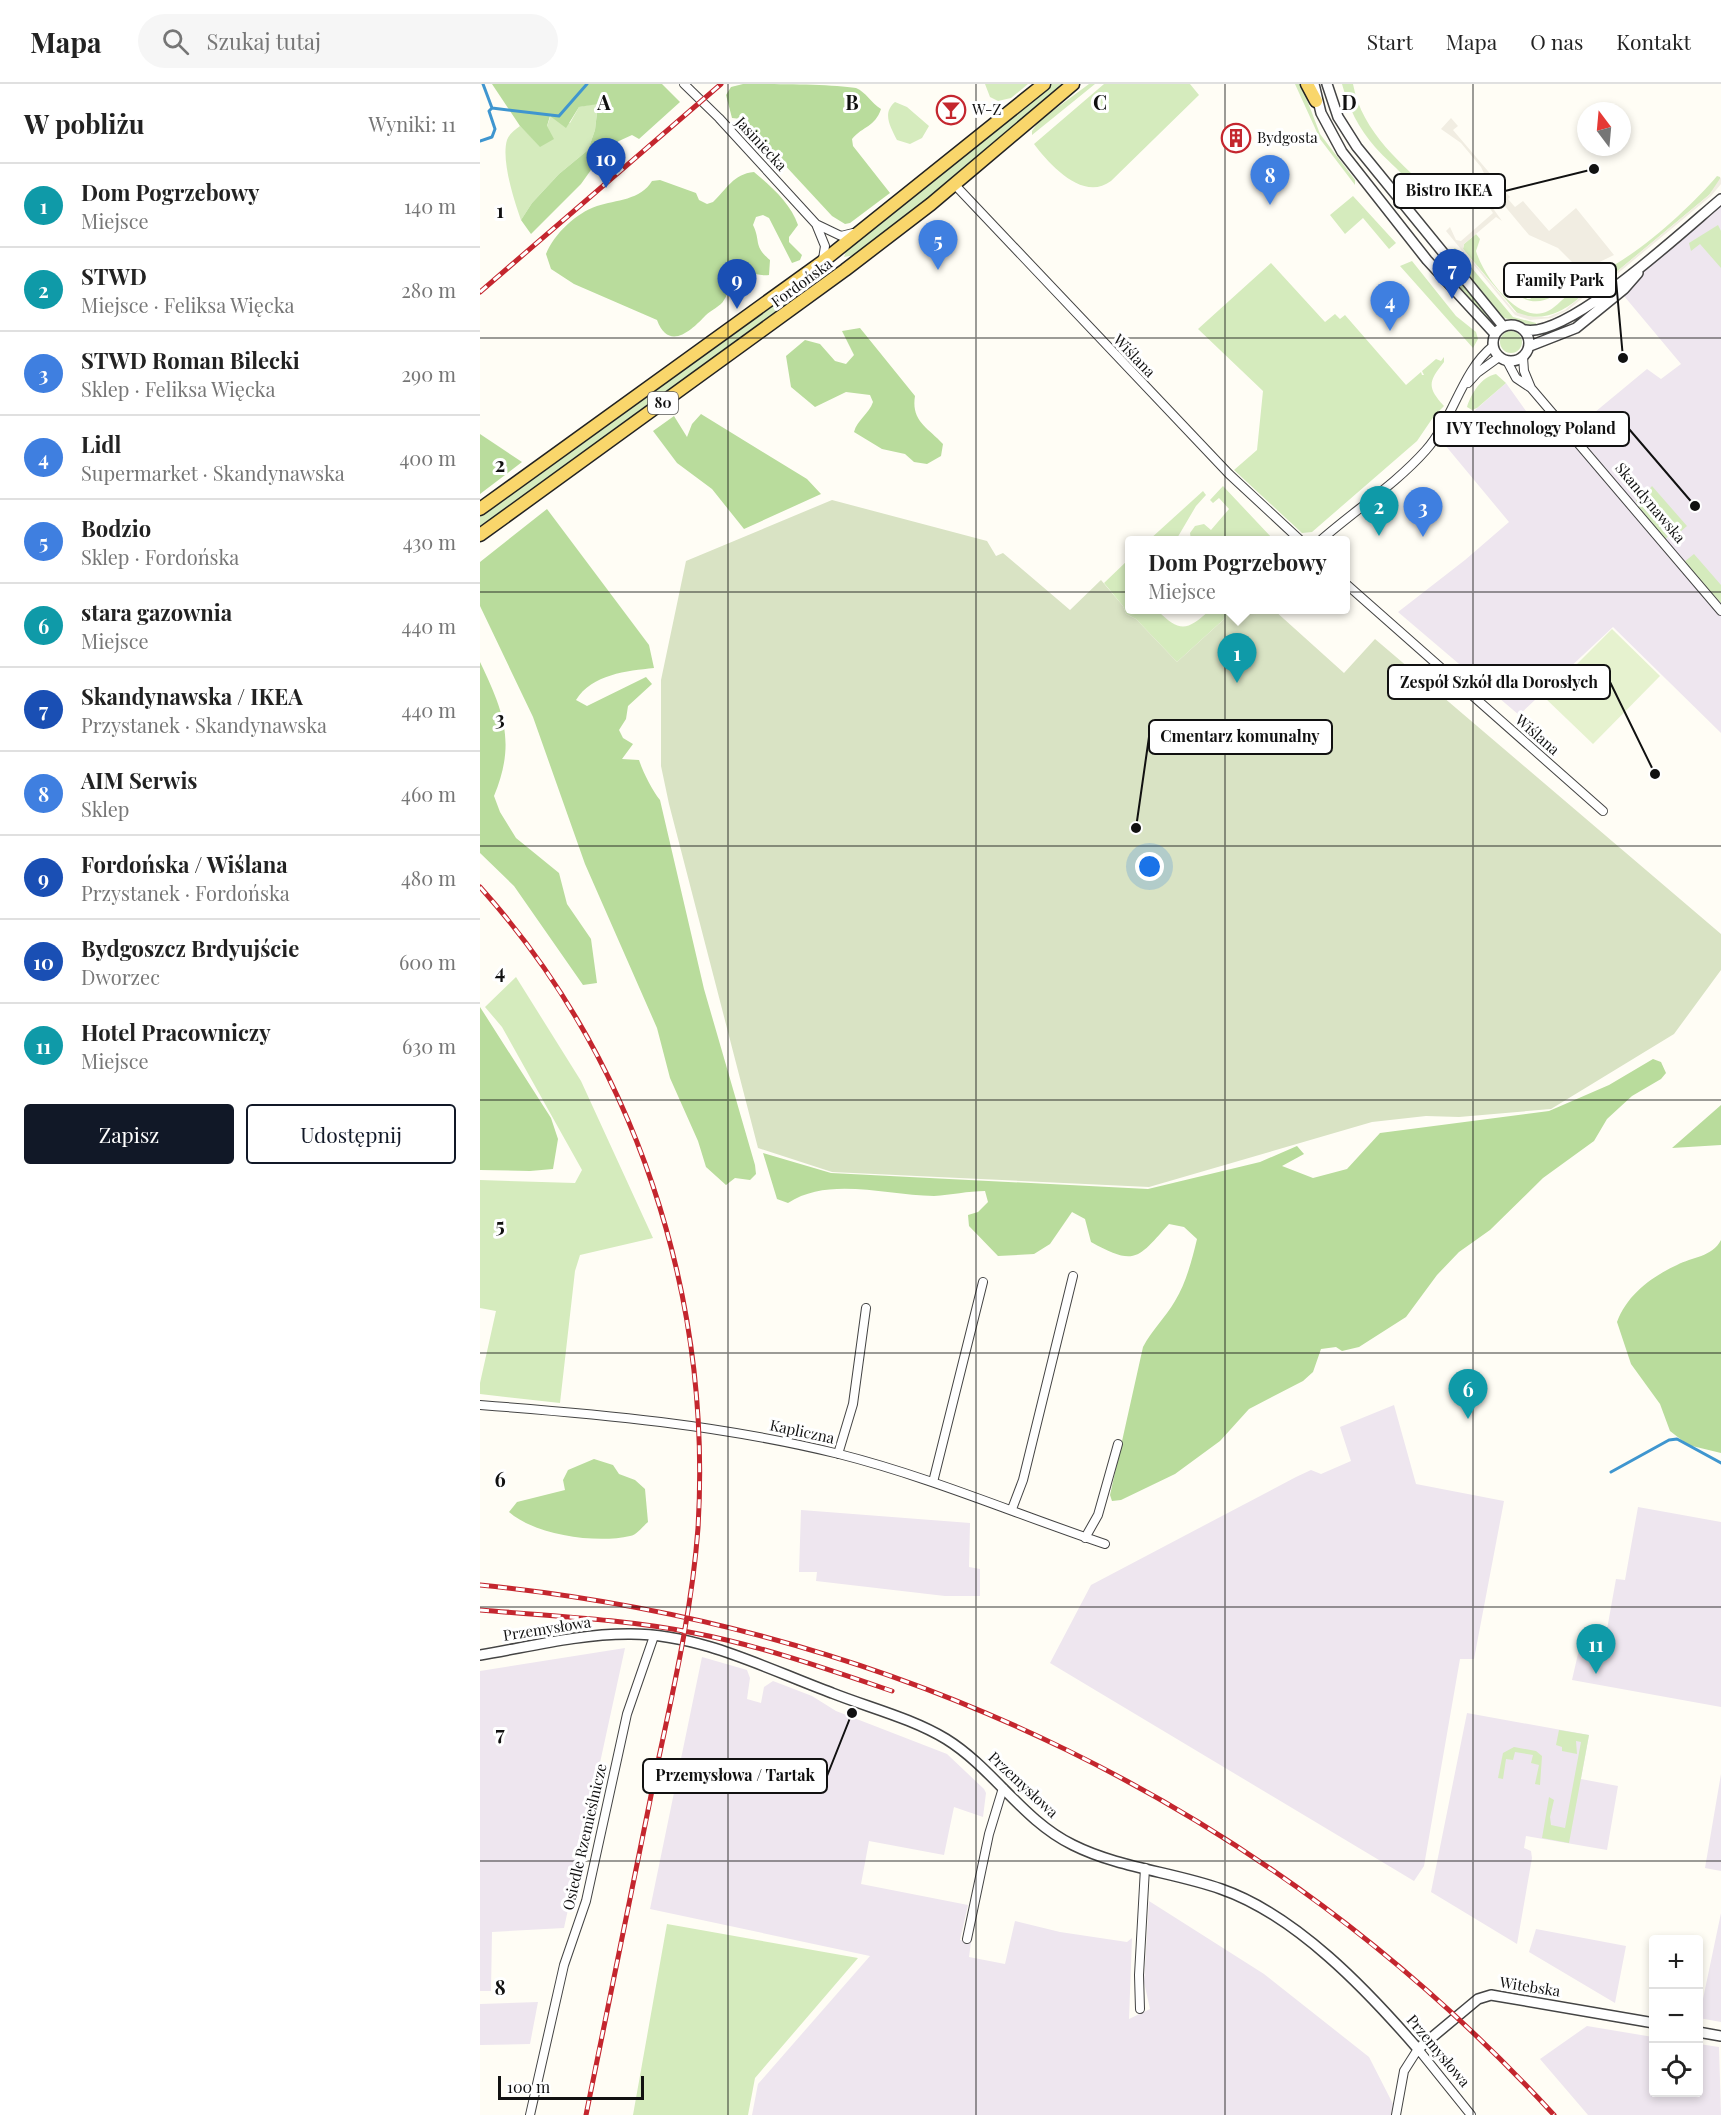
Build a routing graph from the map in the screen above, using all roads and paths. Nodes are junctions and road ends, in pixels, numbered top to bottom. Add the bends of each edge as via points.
1 (684, 84) edge
2 (1044, 84) edge
3 (1074, 84) edge
4 (1307, 84) edge
5 (1314, 84) edge
6 (1327, 84) edge
7 (1316, 101) junction
8 (955, 185) junction
9 (1721, 199) edge
10 (816, 224) junction
11 (869, 225) junction
12 (1652, 257) junction
13 (822, 262) junction
14 (1503, 326) junction
15 (1525, 330) junction
16 (1495, 334) junction
17 (1493, 346) junction
18 (1530, 346) junction
19 (1522, 357) junction
20 (1503, 359) junction
21 (1531, 388) junction
22 (1464, 389) junction
23 (480, 509) edge
24 (480, 535) edge
25 (1296, 536) edge
26 (1326, 536) edge
27 (1350, 587) edge
28 (1721, 611) edge
29 (1603, 811) dead end
30 (1073, 1276) dead end
31 (983, 1282) dead end
32 (866, 1308) dead end
33 (480, 1405) edge
34 (1118, 1443) dead end
35 (838, 1454) junction
36 (933, 1482) junction
37 (1012, 1509) junction
38 (1085, 1538) junction
39 (1105, 1544) dead end
40 (654, 1636) junction
41 (480, 1655) edge
42 (1003, 1788) junction
43 (1144, 1868) junction
44 (967, 1939) dead end
45 (1140, 2009) dead end
46 (1649, 2023) edge
47 (1703, 2033) edge
48 (1721, 2036) edge
49 (1418, 2049) junction
50 (530, 2115) edge
51 (1396, 2115) edge
52 (1471, 2115) edge

1 - 10 street, Jasiniecka
2 - 11 main road, Fordońska / 80
3 - 8 main road, Fordońska / 80
4 - 7 main road
5 - 7 street
6 - 14 street via 1338,117 1357,147
7 - 16 street via 1342,152 1427,260
8 - 24 main road, Fordońska / 80 via 845,270
8 - 25 street, Wiślana via 1229,474
9 - 12 street
10 - 11 street, Jasiniecka via 841,236
10 - 13 street, Jasiniecka via 825,246
11 - 13 main road, Fordońska / 80
12 - 15 street via 1575,314 1545,329
12 - 18 street via 1624,289 1576,328
13 - 23 main road, Fordońska / 80
14 - 15 street
14 - 16 street
15 - 18 street
16 - 17 street
17 - 20 street
17 - 22 street via 1476,361
18 - 19 street
19 - 20 street
19 - 21 street, Skandynawska
20 - 21 street, Skandynawska via 1522,385
20 - 22 street via 1477,373
21 - 28 street, Skandynawska
22 - 26 street via 1427,450
27 - 29 street, Wiślana
30 - 37 street via 1023,1480
31 - 36 street
32 - 35 street via 854,1404
33 - 35 street, Kapliczna via 738,1431
34 - 38 street via 1098,1515
35 - 36 street, Kapliczna
36 - 37 street, Kapliczna
37 - 38 street, Kapliczna
38 - 39 street, Kapliczna
40 - 41 street, Przemysłowa via 610,1635
40 - 42 street, Przemysłowa via 694,1642 906,1720 947,1740
40 - 50 street, Osiedle Rzemieślnicze via 627,1714 586,1901 564,1965
42 - 43 street, Przemysłowa via 1058,1837 1088,1852
42 - 44 street
43 - 45 street
43 - 49 street, Przemysłowa via 1217,1888 1264,1909 1357,1982
46 - 49 street, Witebska via 1491,1995 1478,1999
47 - 48 street
49 - 51 street via 1404,2071
49 - 52 street, Przemysłowa

